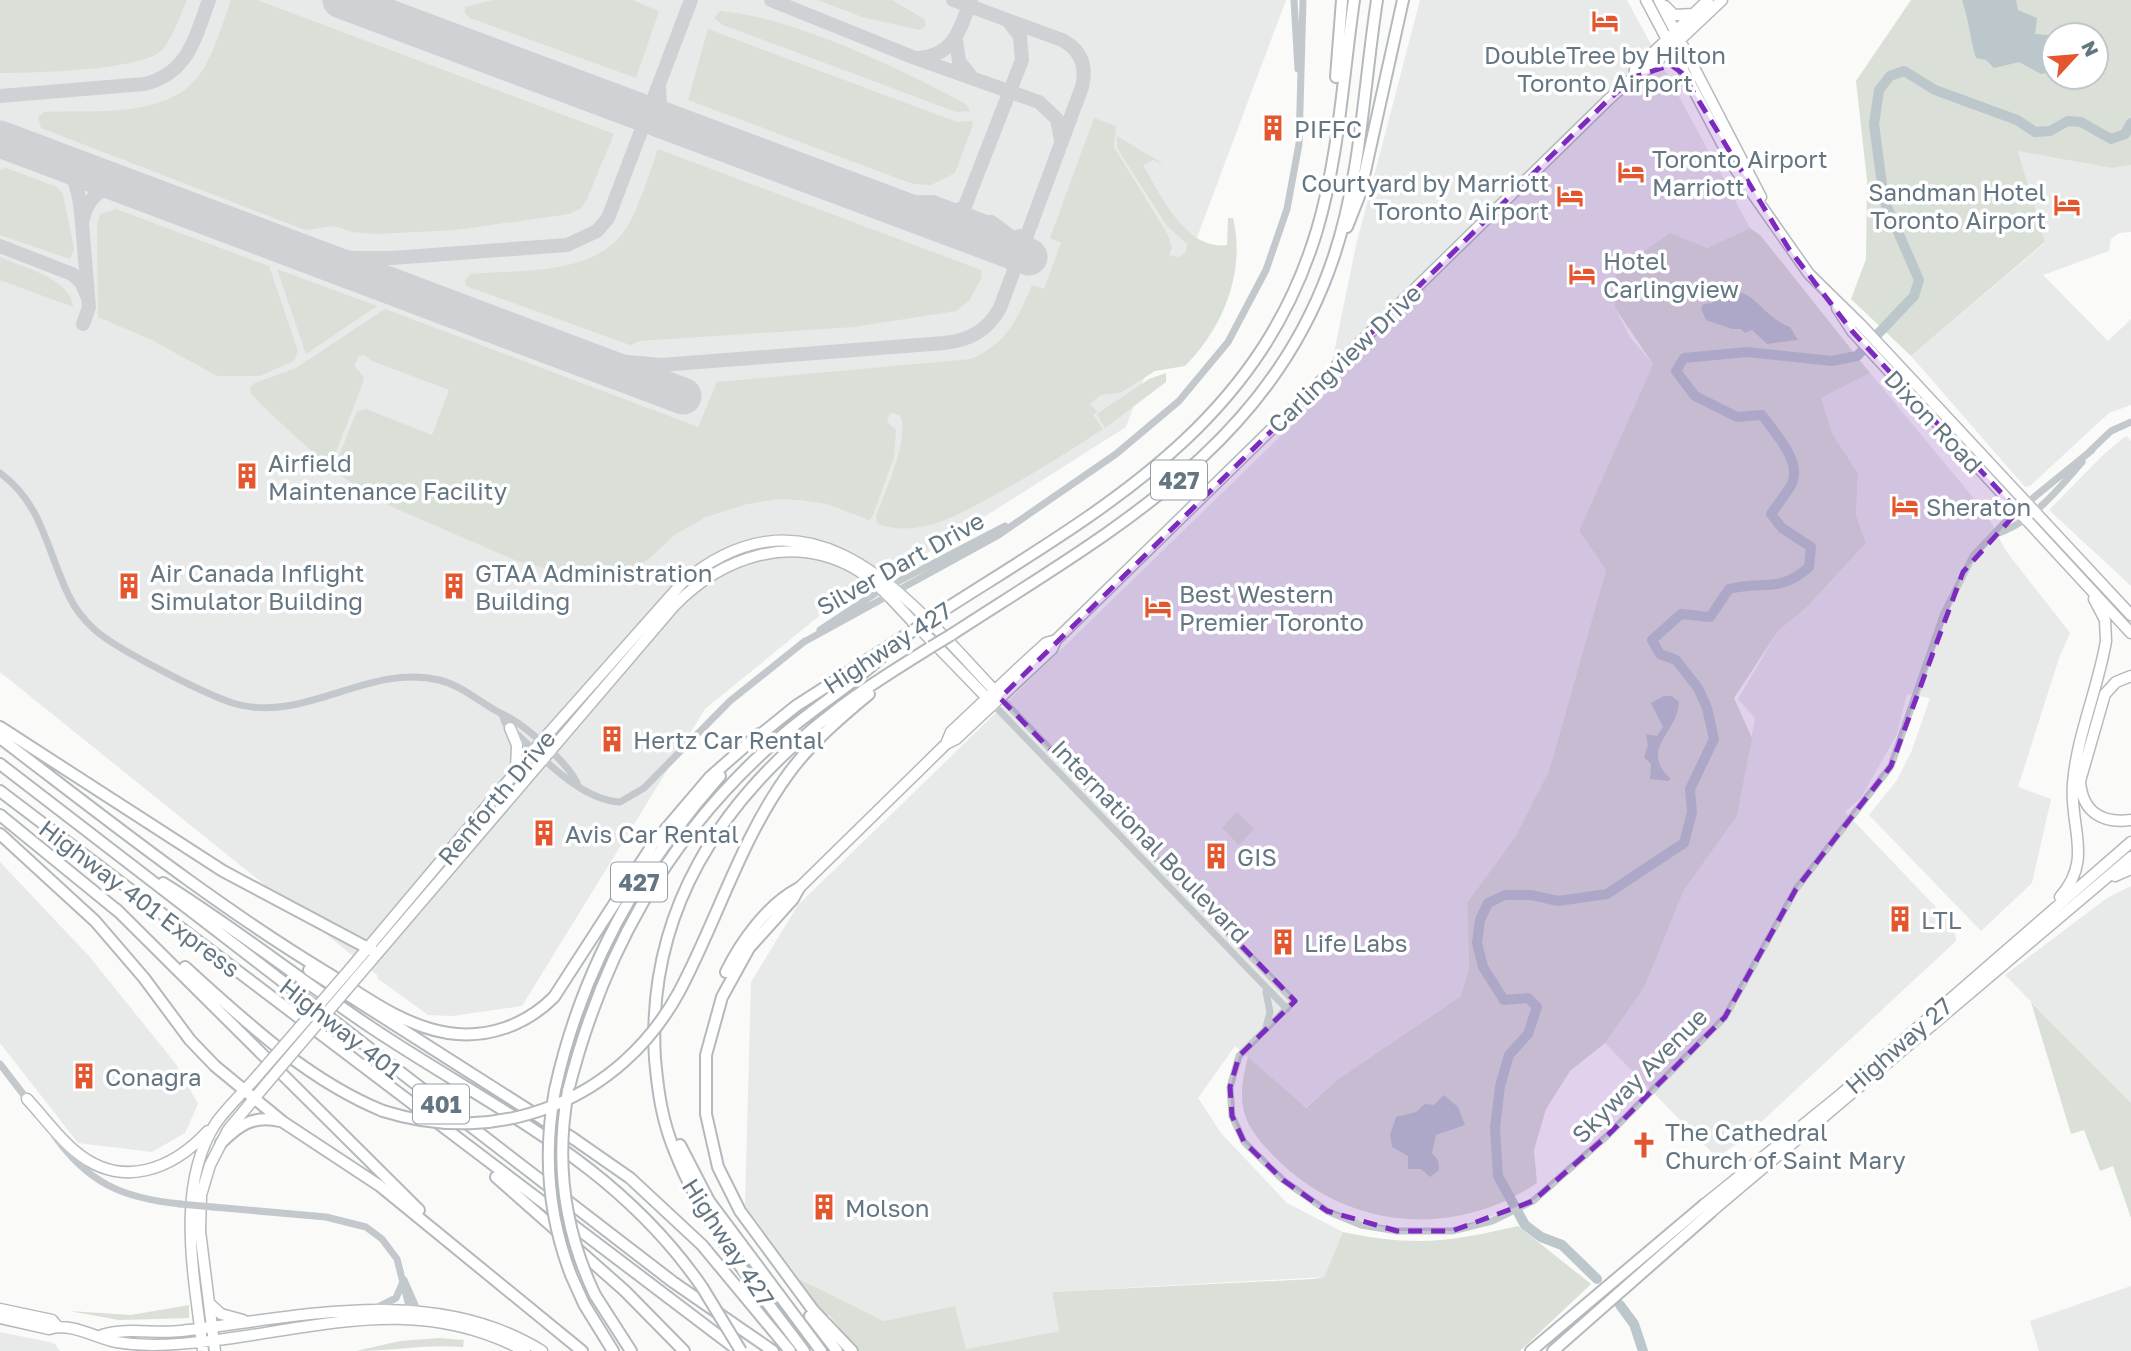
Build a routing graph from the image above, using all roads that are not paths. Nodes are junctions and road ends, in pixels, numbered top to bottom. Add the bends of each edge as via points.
1 (1294, 0) edge
2 (1303, 0) edge
3 (1342, 0) edge
4 (1353, 0) edge
5 (1377, 0) edge
6 (1403, 0) edge
7 (1646, 0) edge
8 (1660, 0) edge
9 (1708, 0) edge
10 (1722, 0) edge
11 (1693, 15) junction
12 (1678, 36) junction
13 (1668, 44) junction
14 (1651, 68) junction
15 (1682, 73) junction
16 (1634, 77) junction
17 (1301, 88) junction
18 (1331, 160) junction
19 (1771, 220) junction
20 (1335, 255) junction
21 (1857, 328) junction
22 (2131, 422) edge
23 (0, 473) edge
24 (2030, 508) junction
25 (2021, 515) junction
26 (2080, 578) junction
27 (2103, 585) junction
28 (897, 588) junction
29 (886, 594) junction
30 (2131, 606) edge
31 (2131, 615) edge
32 (911, 631) junction
33 (2131, 633) edge
34 (912, 659) junction
35 (2131, 676) edge
36 (995, 698) junction
37 (502, 714) junction
38 (0, 727) edge
39 (510, 728) junction
40 (760, 734) junction
41 (0, 738) edge
42 (537, 746) junction
43 (547, 755) junction
44 (0, 764) edge
45 (516, 774) junction
46 (0, 791) edge
47 (0, 815) edge
48 (2131, 820) edge
49 (0, 834) edge
50 (2131, 842) edge
51 (114, 852) junction
52 (2131, 857) edge
53 (2131, 869) edge
54 (2102, 883) junction
55 (799, 888) junction
56 (116, 909) junction
57 (2046, 916) junction
58 (254, 929) junction
59 (372, 951) junction
60 (355, 972) junction
61 (1262, 985) junction
62 (1294, 1001) joint
63 (1287, 1009) junction
64 (1261, 1033) junction
65 (656, 1062) junction
66 (0, 1064) edge
67 (250, 1093) junction
68 (27, 1099) junction
69 (283, 1122) junction
70 (216, 1123) junction
71 (448, 1132) junction
72 (221, 1143) junction
73 (1708, 1208) junction
74 (481, 1267) junction
75 (404, 1280) junction
76 (210, 1304) junction
77 (0, 1309) edge
78 (373, 1310) junction
79 (415, 1314) junction
80 (0, 1318) edge
81 (248, 1321) junction
82 (308, 1321) junction
83 (280, 1323) junction
84 (57, 1326) junction
85 (214, 1338) edge
86 (202, 1339) edge
87 (798, 1349) edge
88 (525, 1351) edge
89 (542, 1351) edge
90 (582, 1351) edge
91 (613, 1351) edge
92 (631, 1351) edge
93 (684, 1351) edge
94 (740, 1351) edge
95 (773, 1351) edge
96 (821, 1351) edge
97 (837, 1351) edge
98 (852, 1351) edge
99 (1531, 1351) edge
100 (1553, 1351) edge

1 - 17 street, Silver Dart Drive
2 - 17 street, Silver Dart Drive
3 - 18 highway
4 - 18 highway, Highway 427 / 427
5 - 20 highway, Highway 427 / 427 via 1354,164
6 - 20 highway via 1360,194
7 - 13 main road, Dixon Road
8 - 11 main road via 1674,15
8 - 12 main road, Dixon Road
9 - 11 main road, Carlingview Drive
10 - 12 main road, Carlingview Drive
11 - 12 main road, Carlingview Drive
12 - 13 main road, Carlingview Drive
12 - 19 main road, Dixon Road
13 - 14 main road, Carlingview Drive
13 - 15 main road, Dixon Road
13 - 16 main road, Carlingview Drive via 1635,70
14 - 15 main road via 1666,64
14 - 16 main road, Carlingview Drive
15 - 19 main road, Dixon Road via 1736,170
16 - 36 main road, Carlingview Drive via 1056,640 1046,643
17 - 28 street, Silver Dart Drive via 1287,209 1266,270 1228,342 1149,429 1019,519
18 - 32 highway, Highway 427 / 427, bridge via 1322,210 1301,275 1265,345 1227,398 1188,440 1143,478
19 - 21 main road, Dixon Road via 1795,257
20 - 34 highway, Highway 427 / 427, bridge via 1312,311 1278,370 1215,446 1132,516
21 - 24 main road, Dixon Road via 1886,351
21 - 25 main road, Dixon Road via 1878,360
22 - 24 street, Skyway Avenue via 2111,431
23 - 37 street via 36,514 64,585 86,621 109,640 224,700 278,708 387,679 430,678 454,685
24 - 25 street, Skyway Avenue
24 - 27 main road, Dixon Road
25 - 26 main road, Dixon Road
25 - 64 street, Skyway Avenue via 1992,536 1963,572 1891,766 1796,889 1725,1017 1608,1135 1533,1201 1452,1231 1397,1231 1361,1225 1327,1212 1301,1195 1244,1142 1232,1115 1229,1101 1234,1064
26 - 33 main road, Dixon Road
26 - 57 main road via 2105,620 2106,641 2073,784 2078,867 2070,886
27 - 30 main road
27 - 31 main road, Dixon Road
28 - 29 street, Silver Dart Drive
28 - 36 main road, Renforth Drive
28 - 42 main road, Renforth Drive via 859,561 806,543 768,543 715,560 682,583
29 - 36 main road, Renforth Drive
29 - 43 street, Silver Dart Drive via 802,643 730,701 644,788 620,802 594,796
29 - 43 main road, Renforth Drive via 854,568 818,555 769,552 728,564 706,576 674,606
32 - 40 highway, Highway 427 / 427
32 - 92 highway, bridge via 770,746 720,795 653,884 603,980 568,1091 562,1138 563,1186 574,1242 595,1295
34 - 56 highway, bridge via 827,730 788,774 655,1031 624,1064 587,1091 546,1110 502,1122 465,1125 427,1122 352,1097 272,1043
34 - 65 highway, Highway 427 / 427 via 845,703 797,742 748,794 708,847 682,895 663,947 653,1013
35 - 48 main road via 2116,682 2105,694 2080,781 2081,795 2092,813 2107,820
36 - 55 main road, Carlingview Drive via 951,732 946,744
36 - 61 street, International Boulevard
36 - 62 street, International Boulevard
37 - 39 street
37 - 42 street
38 - 59 highway via 223,871
39 - 42 street
39 - 45 main road via 519,752
40 - 58 highway via 710,776 660,835 554,997 507,1028 462,1035 415,1024
40 - 91 highway, Highway 427 / 427, bridge via 683,819 624,907 584,990 555,1090 548,1141 555,1226 584,1304
41 - 58 highway
42 - 43 street
42 - 45 main road, Renforth Drive
43 - 59 main road, Renforth Drive
44 - 51 highway, Highway 401 Express / 401
45 - 59 main road, Renforth Drive
46 - 71 highway, Highway 401 Express / 401
47 - 56 highway
49 - 67 highway via 95,921 202,1054
50 - 57 main road, Highway 27
51 - 94 highway, bridge via 373,1028 588,1166 652,1222 702,1287
51 - 95 highway, Highway 401 / 401 via 651,1265
52 - 54 main road, Highway 27
53 - 54 main road
54 - 73 main road, Highway 27
55 - 97 highway via 747,938 717,992 701,1048 699,1102 708,1156 728,1203
55 - 98 highway via 749,948 722,997 706,1055 706,1114 718,1167 740,1211 813,1310
56 - 74 highway
57 - 73 main road, Highway 27
58 - 87 highway via 347,996 622,1172 690,1232 772,1329
59 - 60 main road, Renforth Drive
60 - 67 main road, Renforth Drive, bridge via 259,1074
60 - 67 main road, Renforth Drive, bridge via 268,1082
61 - 63 street, International Boulevard
61 - 64 street via 1270,1012
62 - 63 street, Skyway Avenue
63 - 64 street, Skyway Avenue
65 - 87 highway, Highway 427 / 427 via 664,1121 693,1192
65 - 96 highway via 675,1133 702,1189
66 - 68 street
67 - 69 highway
67 - 70 main road, Renforth Drive
67 - 72 main road, Renforth Drive
68 - 70 main road via 75,1151 105,1167 125,1171 167,1164 190,1150
68 - 75 street, bridge via 64,1149 104,1185 143,1200 351,1222 382,1239
69 - 72 highway via 261,1118 247,1122
69 - 74 highway via 380,1186
70 - 86 main road, Renforth Drive via 200,1156 190,1193
71 - 93 highway
71 - 94 highway, 401
72 - 76 main road, Renforth Drive via 198,1207
73 - 99 highway, Highway 27
73 - 100 highway, Highway 27
74 - 90 highway
75 - 78 street via 396,1298
75 - 79 street
76 - 81 main road via 221,1314
76 - 85 main road, Renforth Drive
77 - 84 main road via 52,1320
78 - 79 main road
78 - 82 main road
79 - 82 main road
79 - 88 main road via 487,1334
79 - 89 main road via 489,1326
80 - 84 main road via 49,1329
81 - 83 main road
81 - 85 main road
82 - 83 main road
83 - 85 main road
84 - 86 main road via 113,1341 152,1345
85 - 86 main road

